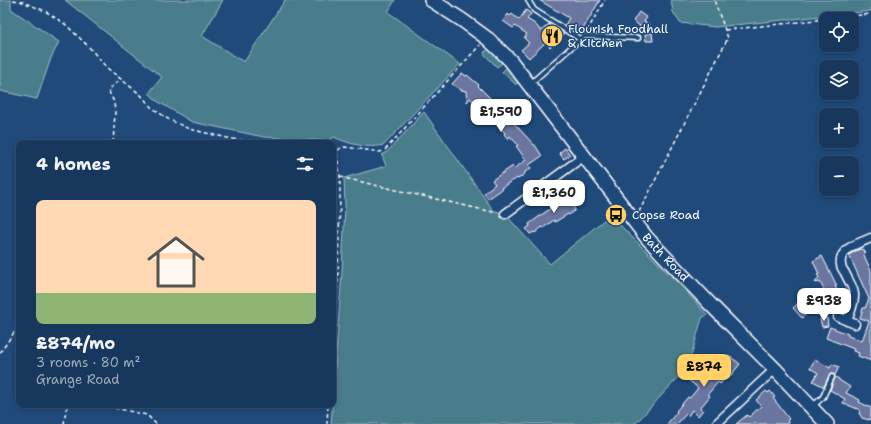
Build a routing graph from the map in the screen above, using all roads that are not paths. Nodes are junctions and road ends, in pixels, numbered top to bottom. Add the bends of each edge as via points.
1 (431, 0) edge
2 (528, 0) edge
3 (638, 38) dead end
4 (580, 39) junction
5 (529, 84) junction
6 (584, 156) junction
7 (505, 214) road end
8 (871, 238) edge
9 (838, 317) dead end
10 (847, 321) junction
11 (855, 324) dead end
12 (774, 369) junction
13 (832, 377) dead end
14 (811, 407) junction
15 (716, 424) edge
16 (827, 424) edge

1 - 5 highway, Bath Road via 488,39 510,60
2 - 4 lane via 534,10
3 - 4 lane via 584,36
4 - 5 lane
5 - 6 highway, Bath Road
6 - 7 street
6 - 12 highway, Bath Road via 648,238
8 - 10 street via 844,252 841,259 841,266 854,295
9 - 10 street
10 - 11 street
12 - 14 highway, Bath Road
12 - 15 street
13 - 14 lane via 823,397
14 - 16 highway, Bath Road

